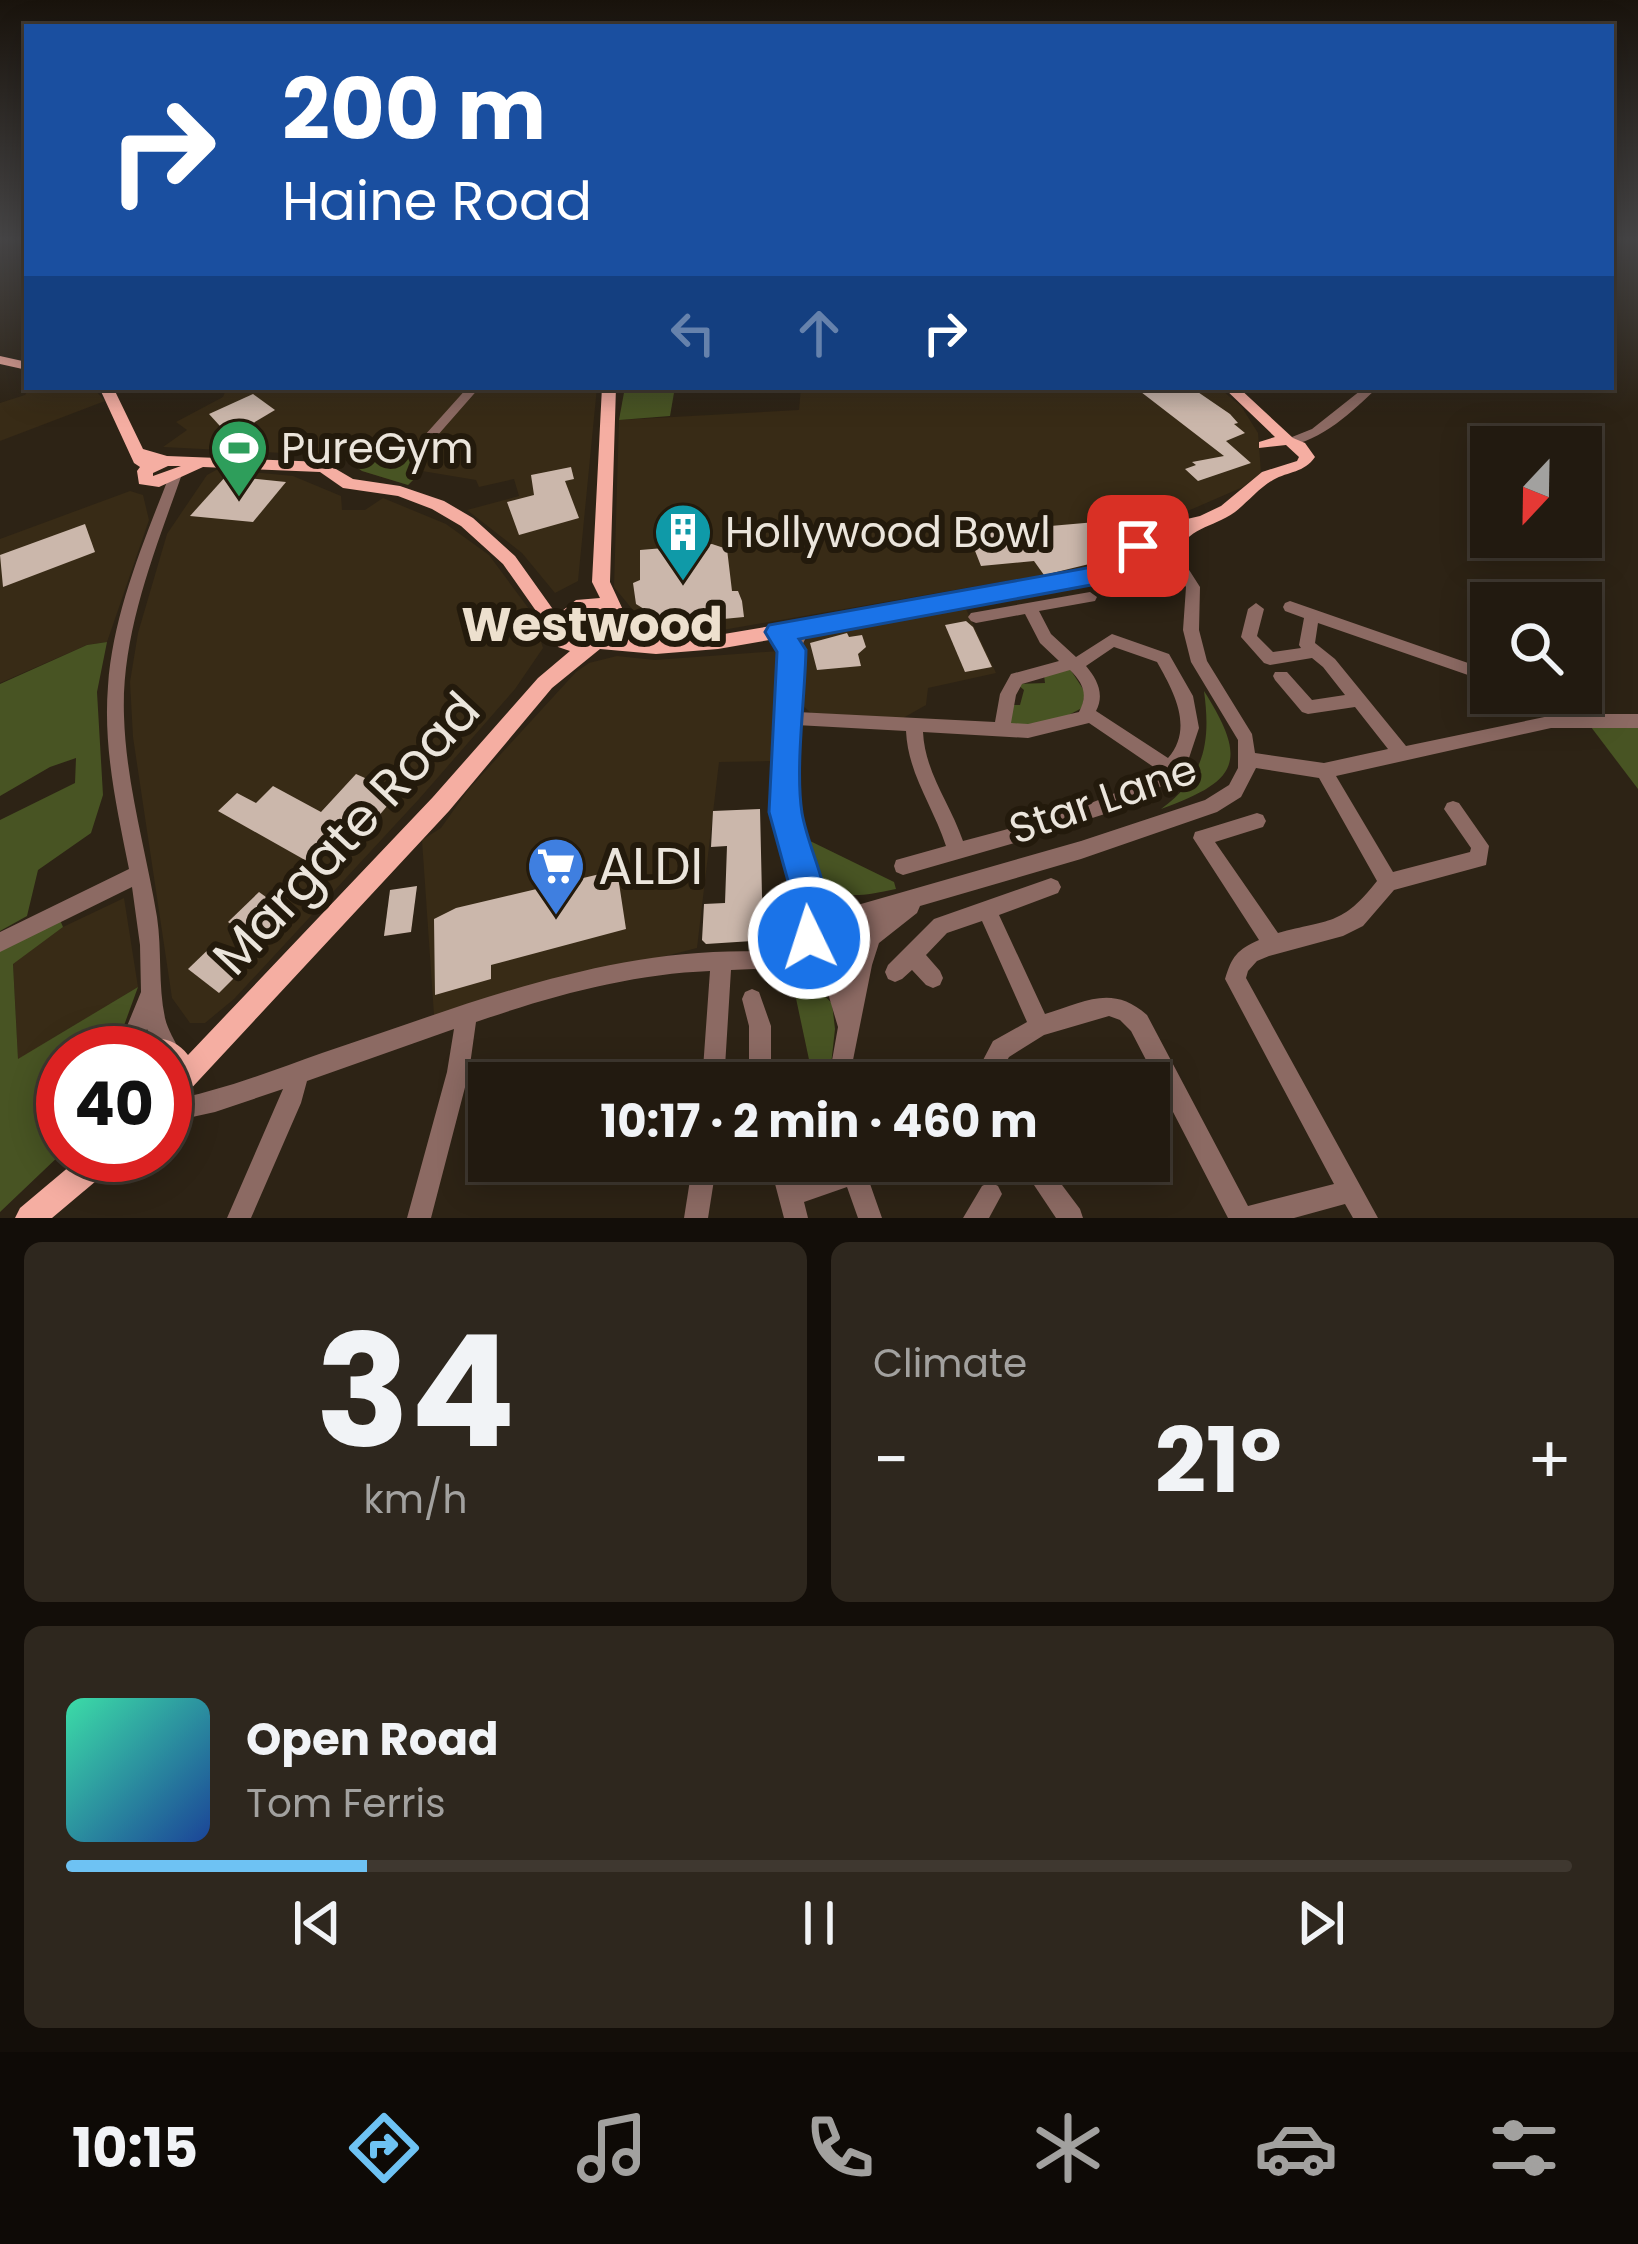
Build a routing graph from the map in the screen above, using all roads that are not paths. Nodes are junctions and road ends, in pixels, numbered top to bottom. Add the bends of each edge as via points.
1 (107, 390) edge
2 (470, 390) edge
3 (609, 390) edge
4 (1233, 390) edge
5 (1368, 390) edge
6 (1259, 417) junction
7 (1294, 445) junction
8 (1267, 460) junction
9 (173, 466) junction
10 (324, 467) junction
11 (146, 469) junction
12 (164, 506) junction
13 (601, 526) junction
14 (1157, 548) junction
15 (1090, 597) dead end
16 (544, 604) junction
17 (610, 605) junction
18 (577, 607) junction
19 (1030, 608) junction
20 (1290, 608) dead end
21 (1256, 609) dead end
22 (1312, 615) junction
23 (976, 617) dead end
24 (621, 626) junction
25 (803, 627) junction
26 (779, 632) junction
27 (560, 634) junction
28 (606, 644) junction
29 (672, 645) junction
30 (585, 649) junction
31 (792, 650) junction
32 (1314, 652) junction
33 (1074, 662) junction
34 (1470, 670) edge
35 (1281, 676) dead end
36 (545, 683) junction
37 (1358, 700) junction
38 (1088, 714) junction
39 (1570, 714) edge
40 (788, 718) junction
41 (1574, 718) junction
42 (1638, 721) edge
43 (914, 725) junction
44 (1002, 729) junction
45 (1402, 754) junction
46 (1248, 759) junction
47 (1171, 769) junction
48 (1324, 771) junction
49 (1453, 809) dead end
50 (1257, 821) dead end
51 (957, 851) junction
52 (903, 866) dead end
53 (138, 874) junction
54 (1388, 882) junction
55 (1051, 887) dead end
56 (809, 892) junction
57 (918, 901) junction
58 (986, 909) junction
59 (844, 914) junction
60 (809, 936) junction
61 (869, 938) junction
62 (0, 942) edge
63 (1274, 945) junction
64 (912, 956) junction
65 (777, 959) junction
66 (721, 960) junction
67 (862, 962) junction
68 (824, 968) junction
69 (895, 972) dead end
70 (933, 978) dead end
71 (151, 993) junction
72 (752, 999) dead end
73 (466, 1018) junction
74 (846, 1022) junction
75 (138, 1026) edge
76 (154, 1026) edge
77 (1040, 1027) junction
78 (192, 1059) edge
79 (714, 1062) edge
80 (760, 1062) edge
81 (841, 1062) edge
82 (994, 1062) edge
83 (298, 1073) junction
84 (192, 1076) edge
85 (67, 1182) edge
86 (72, 1182) edge
87 (702, 1182) edge
88 (829, 1182) edge
89 (857, 1182) edge
90 (1045, 1182) edge
91 (62, 1190) junction
92 (1351, 1191) junction
93 (990, 1194) dead end
94 (793, 1206) edge
95 (30, 1218) edge
96 (238, 1218) edge
97 (419, 1218) edge
98 (696, 1218) edge
99 (870, 1218) edge
100 (975, 1218) edge
101 (1071, 1218) edge
102 (1245, 1218) edge
103 (1366, 1218) edge

1 - 11 main road
2 - 10 street via 418,449 360,443
3 - 13 main road
4 - 6 main road
5 - 7 street
6 - 7 main road
6 - 8 main road
7 - 8 main road
7 - 8 main road via 1306,461
8 - 14 main road via 1227,510
9 - 10 main road via 218,460
9 - 11 main road
9 - 11 main road
9 - 12 street
10 - 16 main road via 349,484 400,491 456,514
11 - 12 street
12 - 53 street via 116,686
13 - 17 main road via 601,582
13 - 18 main road
14 - 25 main road via 1131,567
14 - 46 street via 1184,569 1194,593 1196,653 1242,729
15 - 19 street
16 - 18 main road
16 - 27 main road
17 - 18 main road
17 - 24 main road
18 - 27 main road via 561,621
19 - 23 street
19 - 33 street via 1047,641
20 - 22 street
21 - 32 street via 1249,637 1270,659
22 - 32 street via 1307,645
22 - 34 street
24 - 28 main road
24 - 29 main road
25 - 26 main road
25 - 31 street
26 - 29 main road
26 - 31 street
27 - 30 main road
27 - 36 main road, Margate Road
28 - 29 main road
28 - 30 main road
30 - 36 main road, Margate Road
31 - 40 street
32 - 37 street
33 - 38 street via 1092,687
33 - 44 street via 1017,679
33 - 47 street via 1112,640 1166,660 1189,712
35 - 37 street via 1308,707
36 - 78 main road, Margate Road via 441,804
37 - 45 street
38 - 44 street via 1048,728
38 - 47 street
39 - 41 street
40 - 43 street
40 - 56 street via 786,812
41 - 42 street, Star Lane
41 - 45 street, Star Lane
43 - 44 street
43 - 51 street via 916,765
45 - 48 street, Star Lane
46 - 48 street, Star Lane
46 - 57 street, Star Lane via 1240,784 1211,806
47 - 51 street via 1140,795
48 - 54 street
49 - 54 street via 1480,846 1479,859
50 - 63 street via 1202,838
51 - 52 street
53 - 62 street
53 - 71 street
54 - 63 street via 1354,922
55 - 58 street
56 - 59 street
56 - 60 street
57 - 59 street, Star Lane
57 - 61 street, Star Lane
58 - 64 street via 941,926
58 - 77 street
59 - 60 street via 819,919
59 - 61 street
60 - 65 street
60 - 68 street
61 - 67 street
63 - 92 street via 1241,958 1234,979
64 - 69 street
64 - 70 street
65 - 66 street
65 - 68 street
66 - 73 street via 626,969
66 - 79 street
67 - 68 street via 847,972
67 - 74 street
68 - 74 street
71 - 75 street
71 - 76 street
72 - 80 street
73 - 83 street
73 - 97 street
74 - 81 street
77 - 82 street
77 - 102 street via 1109,1006 1126,1011
83 - 84 street
83 - 96 street
85 - 91 main road
86 - 91 main road
87 - 98 street
88 - 94 street
89 - 99 street
90 - 101 street
91 - 95 main road
92 - 102 street
92 - 103 street
93 - 100 street

